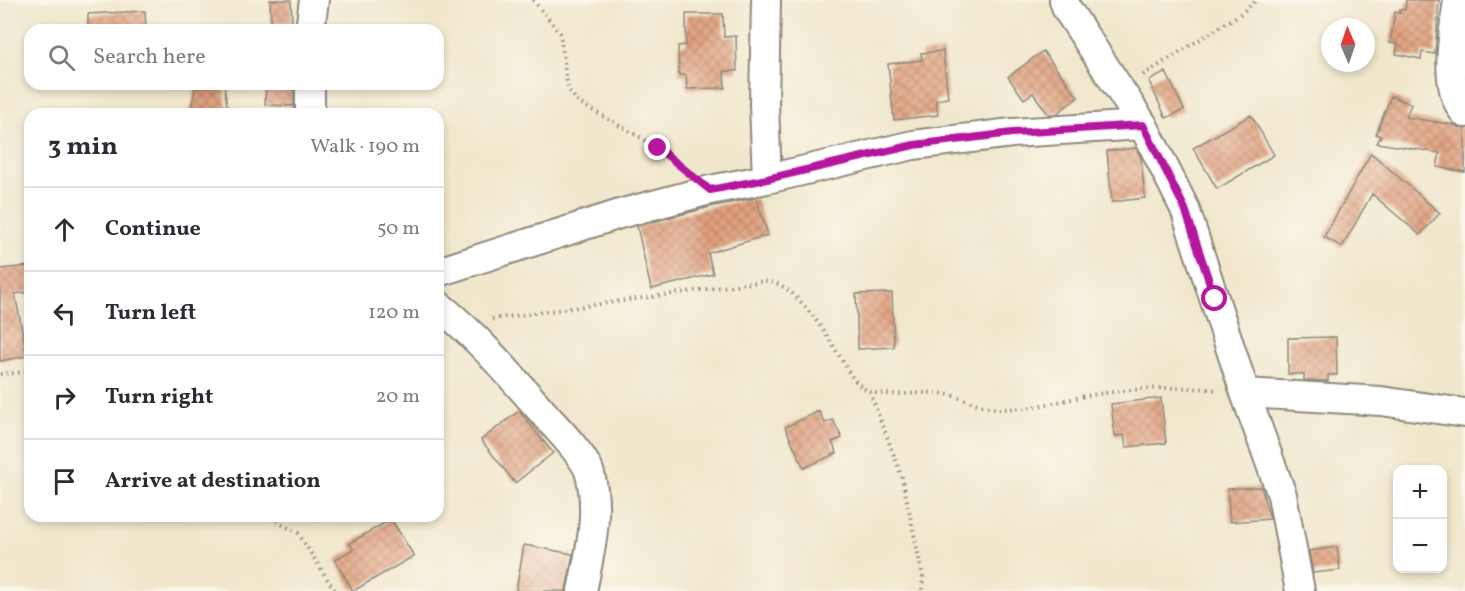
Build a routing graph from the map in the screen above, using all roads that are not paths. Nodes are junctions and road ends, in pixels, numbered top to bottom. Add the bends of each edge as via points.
1 (314, 0) edge
2 (766, 0) edge
3 (1064, 0) edge
4 (1458, 0) edge
5 (311, 24) edge
6 (310, 90) edge
7 (310, 108) edge
8 (1465, 113) edge
9 (1143, 125) junction
10 (767, 179) junction
11 (444, 270) edge
12 (444, 309) edge
13 (1245, 393) junction
14 (1465, 413) edge
15 (582, 591) edge
16 (1300, 591) edge

1 - 5 street
2 - 10 street
3 - 9 street
4 - 8 street via 1452,49 1453,91
6 - 7 street
9 - 10 street via 1012,133 914,145
9 - 13 street via 1185,209
10 - 11 street via 622,213
12 - 15 street via 565,437 589,471 596,504
13 - 14 street via 1381,400
13 - 16 street via 1282,495

